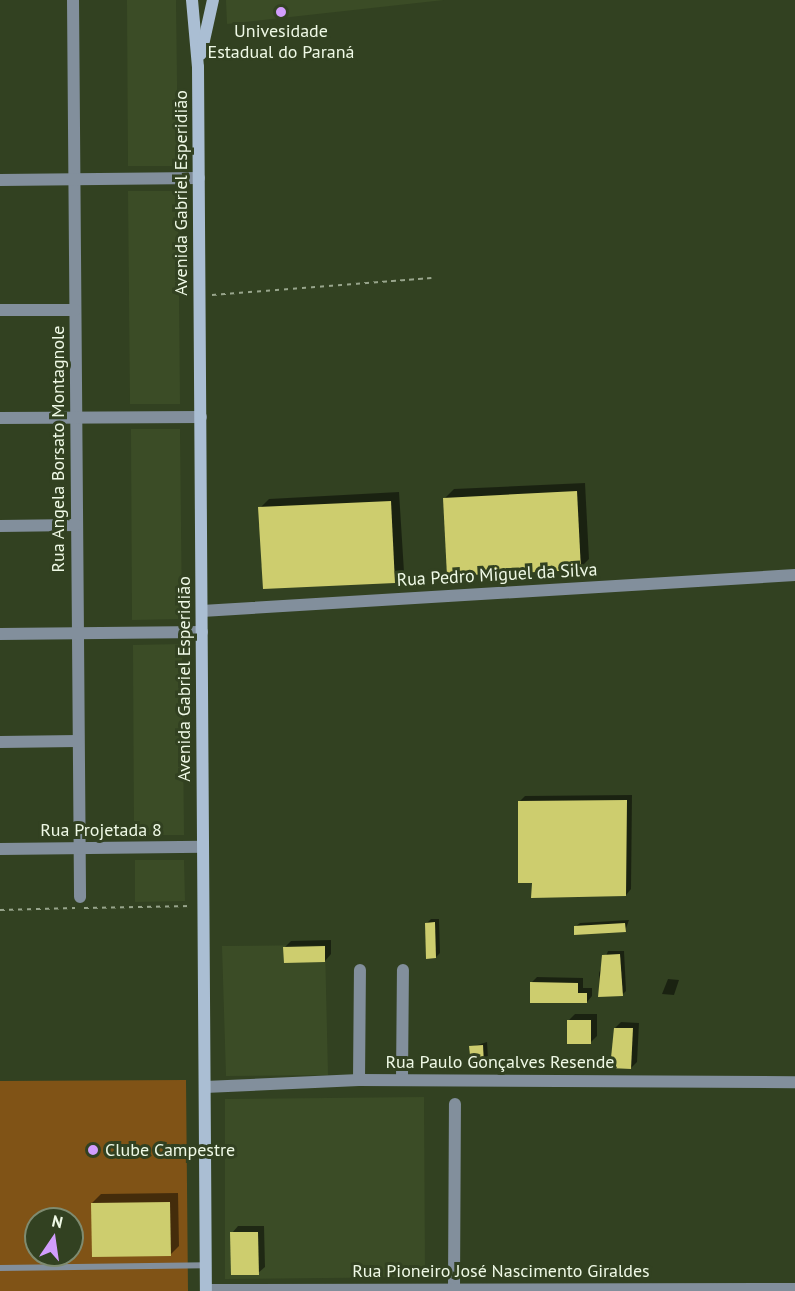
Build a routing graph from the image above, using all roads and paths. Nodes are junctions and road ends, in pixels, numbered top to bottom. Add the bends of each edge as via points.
1 (73, 0) edge
2 (192, 0) edge
3 (213, 0) edge
4 (198, 67) junction
5 (199, 178) junction
6 (0, 180) edge
7 (74, 180) junction
8 (431, 278) dead end
9 (200, 296) junction
10 (0, 310) edge
11 (75, 310) junction
12 (201, 417) junction
13 (0, 418) edge
14 (76, 418) junction
15 (76, 525) junction
16 (0, 526) edge
17 (795, 575) edge
18 (202, 611) junction
19 (202, 632) junction
20 (77, 633) junction
21 (0, 634) edge
22 (78, 741) junction
23 (0, 742) edge
24 (203, 847) junction
25 (80, 848) junction
26 (0, 849) edge
27 (80, 897) dead end
28 (203, 906) junction
29 (0, 910) edge
30 (360, 970) dead end
31 (403, 970) dead end
32 (402, 1079) junction
33 (359, 1080) junction
34 (795, 1082) edge
35 (205, 1087) junction
36 (455, 1104) dead end
37 (206, 1265) junction
38 (0, 1268) edge
39 (454, 1287) junction
40 (795, 1289) edge
41 (206, 1290) edge
42 (536, 1290) edge

1 - 7 street, Rua Angela Borsato Montagnole
2 - 4 main road, Avenida Gabriel Esperidião
3 - 4 main road, Avenida Gabriel Esperidião
4 - 5 main road, Avenida Gabriel Esperidião
5 - 7 street
5 - 9 main road, Avenida Gabriel Esperidião
6 - 7 street
7 - 11 street, Rua Angela Borsato Montagnole
8 - 9 path
9 - 12 main road, Avenida Gabriel Esperidião
10 - 11 street
11 - 14 street, Rua Angela Borsato Montagnole
12 - 14 street
12 - 18 main road, Avenida Gabriel Esperidião
13 - 14 street
14 - 15 street, Rua Angela Borsato Montagnole
15 - 16 street
15 - 20 street, Rua Angela Borsato Montagnole
17 - 18 street, Rua Pedro Miguel da Silva
18 - 19 main road, Avenida Gabriel Esperidião
19 - 20 street
19 - 24 main road, Avenida Gabriel Esperidião
20 - 21 street
20 - 22 street, Rua Angela Borsato Montagnole
22 - 23 street
22 - 25 street, Rua Angela Borsato Montagnole
24 - 25 street, Rua Projetada 8
24 - 28 main road, Avenida Gabriel Esperidião
25 - 26 street, Rua Projetada 8
25 - 27 street, Rua Angela Borsato Montagnole
28 - 29 path
28 - 35 main road, Avenida Gabriel Esperidião
30 - 33 street
31 - 32 street
32 - 33 street, Rua Paulo Gonçalves Resende
32 - 34 street, Rua Paulo Gonçalves Resende
33 - 35 street, Rua Paulo Gonçalves Resende
35 - 37 main road, Avenida Gabriel Esperidião
36 - 39 street
37 - 38 lane
37 - 41 main road, Avenida Gabriel Esperidião
39 - 41 street, Rua Pioneiro José Nascimento Giraldes
39 - 42 street, Rua Pioneiro José Nascimento Giraldes
40 - 42 street, Rua Pioneiro José Nascimento Giraldes

